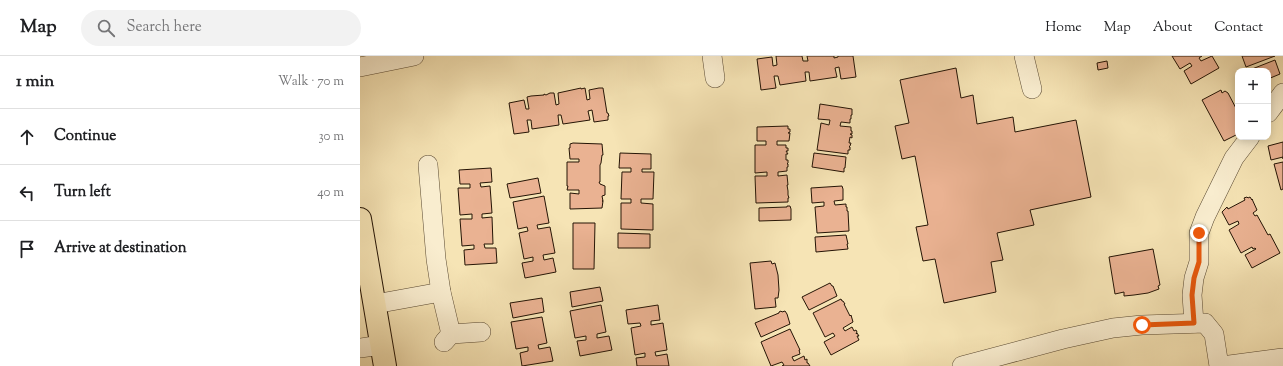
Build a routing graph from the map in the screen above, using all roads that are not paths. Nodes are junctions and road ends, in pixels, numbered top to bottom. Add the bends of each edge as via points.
1 (414, 56) edge
2 (712, 56) edge
3 (1024, 56) edge
4 (360, 67) edge
5 (715, 78) dead end
6 (1032, 89) dead end
7 (1283, 93) edge
8 (1271, 109) edge
9 (1248, 140) edge
10 (428, 165) dead end
11 (360, 219) edge
12 (441, 292) junction
13 (375, 304) junction
14 (1194, 323) junction
15 (481, 332) dead end
16 (381, 344) junction
17 (360, 348) edge
18 (1283, 358) edge
19 (385, 366) edge
20 (962, 366) edge
21 (1219, 366) edge
22 (1222, 366) edge

1 - 4 street
2 - 5 street
3 - 6 street
7 - 8 street
9 - 14 street via 1234,158 1199,233 1199,262 1192,295
10 - 12 street
11 - 13 main road
12 - 13 street
12 - 15 street via 447,338
13 - 16 main road
14 - 20 street via 1113,328
14 - 21 street via 1205,323 1214,334
16 - 17 street
16 - 19 main road
18 - 22 street

